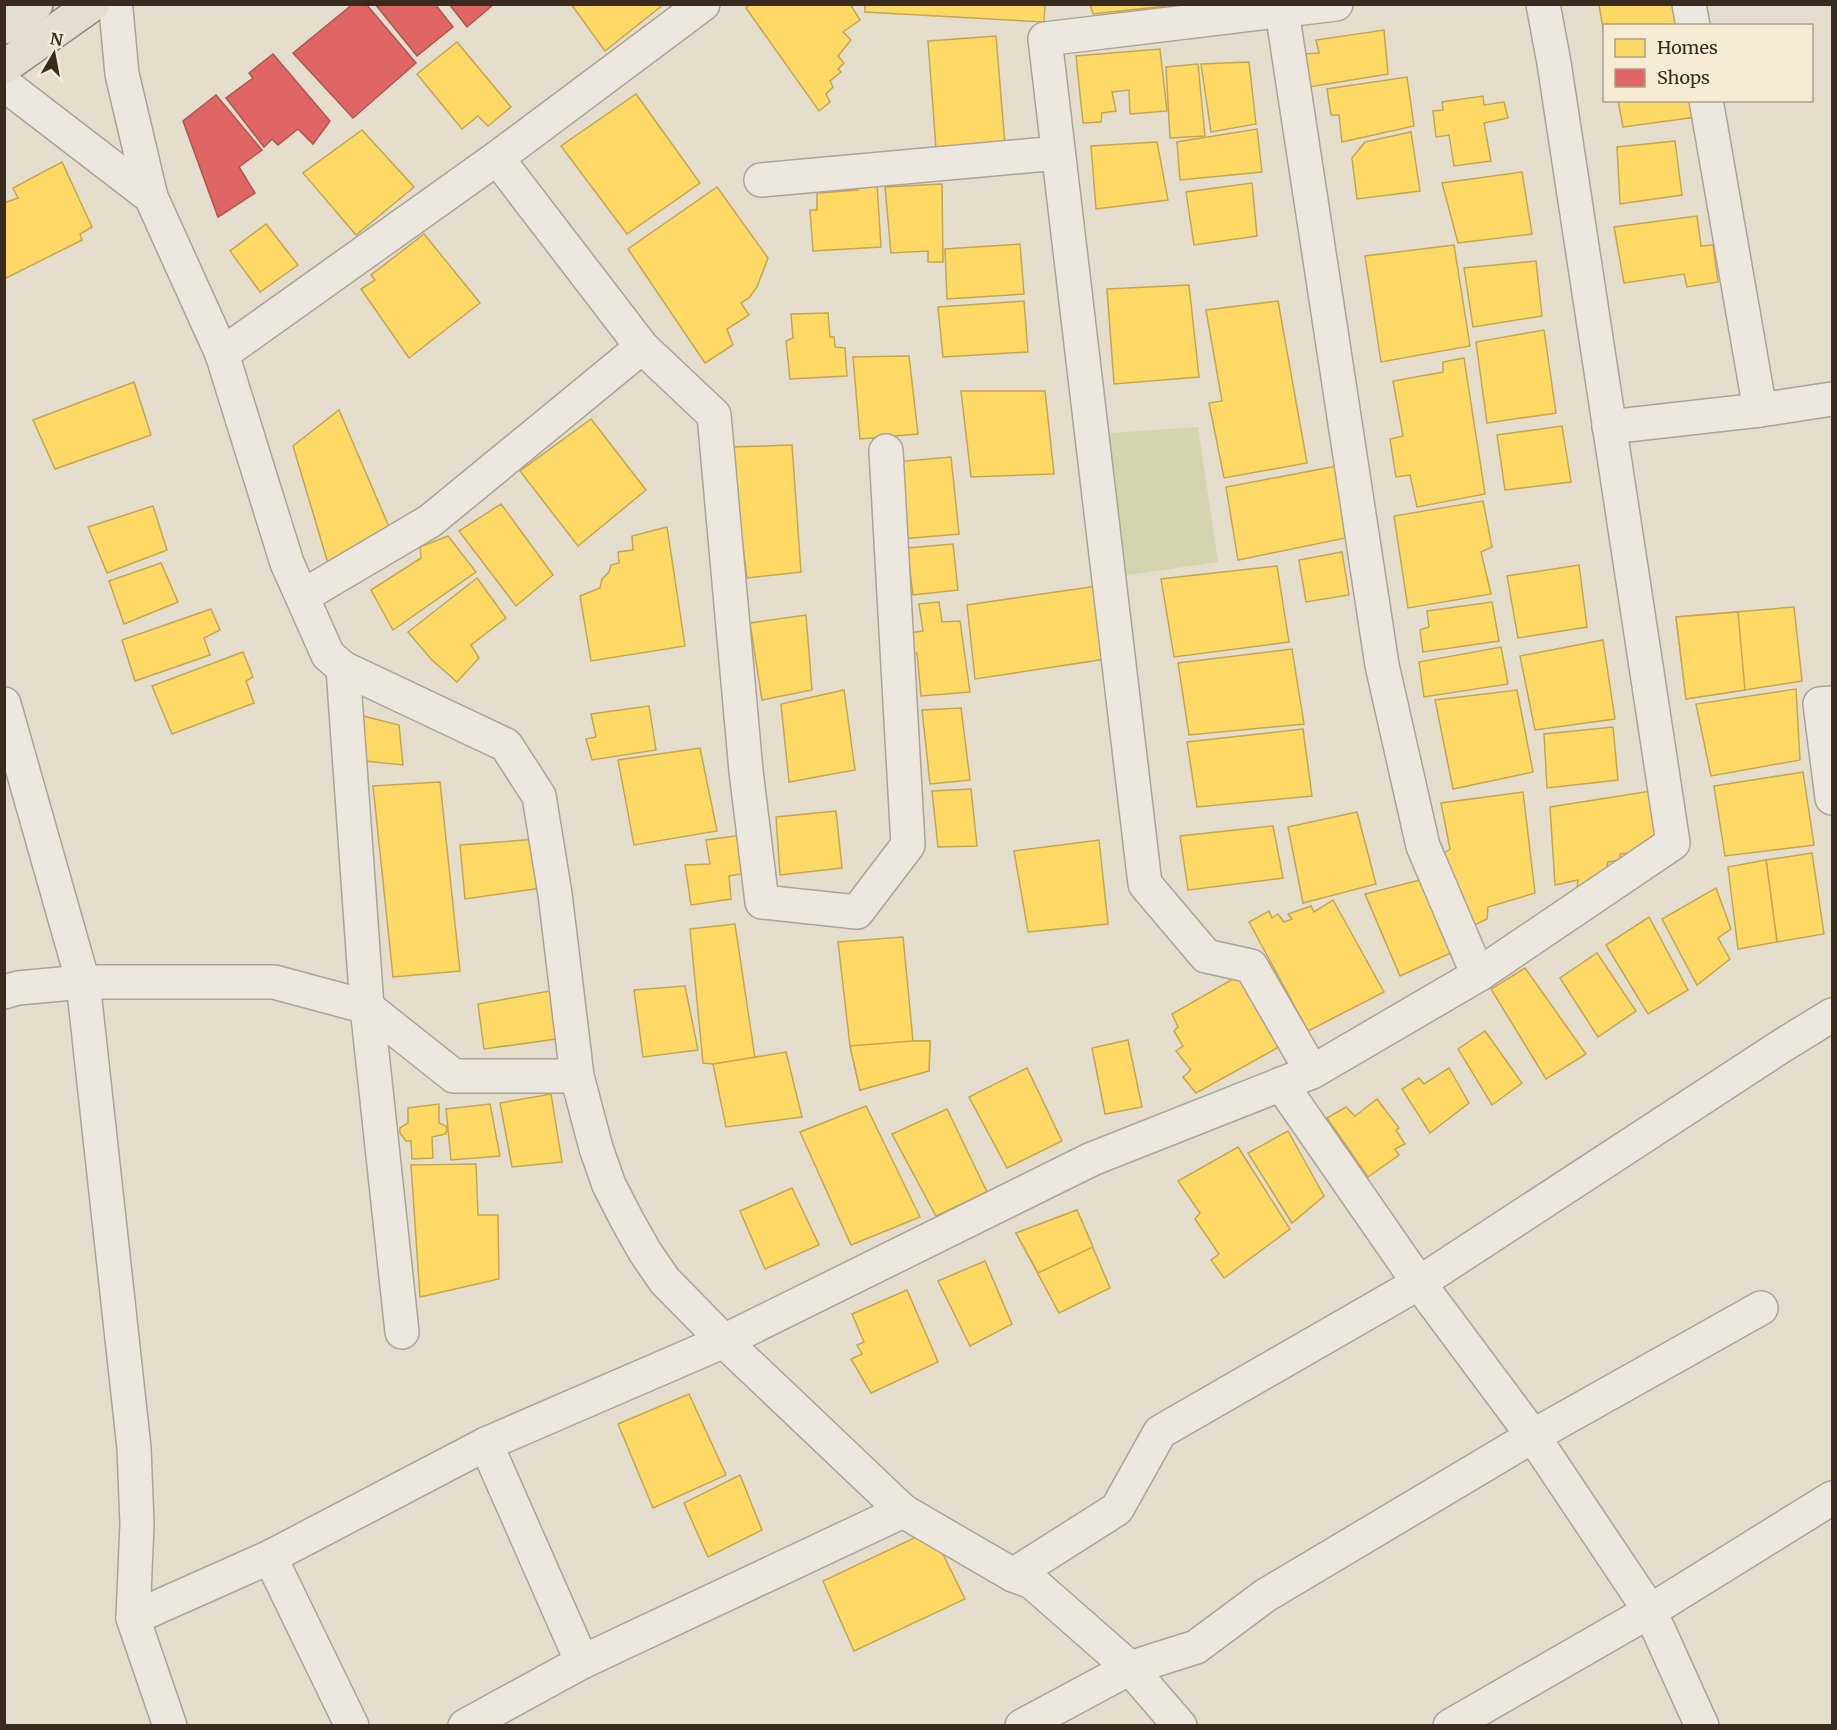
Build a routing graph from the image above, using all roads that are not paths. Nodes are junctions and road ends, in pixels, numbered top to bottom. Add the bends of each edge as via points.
1 (36, 4) edge
2 (93, 4) edge
3 (112, 4) edge
4 (703, 4) edge
5 (1336, 4) edge
6 (1543, 4) edge
7 (1689, 4) edge
8 (1282, 11) junction
9 (1693, 24) edge
10 (4, 27) edge
11 (4, 67) edge
12 (4, 84) edge
13 (1706, 102) edge
14 (1058, 153) junction
15 (497, 158) junction
16 (761, 180) dead end
17 (151, 197) junction
18 (642, 347) junction
19 (222, 354) junction
20 (1833, 399) edge
21 (1760, 410) junction
22 (1609, 427) junction
23 (886, 451) dead end
24 (303, 596) junction
25 (343, 668) junction
26 (1833, 703) edge
27 (4, 704) edge
28 (1833, 798) edge
29 (1478, 975) junction
30 (82, 982) junction
31 (4, 992) edge
32 (367, 1007) junction
33 (1833, 1015) edge
34 (1312, 1072) junction
35 (577, 1076) junction
36 (1281, 1084) junction
37 (1419, 1283) junction
38 (1761, 1308) dead end
39 (402, 1332) dead end
40 (724, 1341) junction
41 (1533, 1436) junction
42 (486, 1444) junction
43 (1833, 1498) edge
44 (903, 1511) junction
45 (270, 1557) junction
46 (1013, 1575) junction
47 (1650, 1611) junction
48 (133, 1618) junction
49 (582, 1662) junction
50 (1130, 1668) junction
51 (170, 1725) edge
52 (352, 1725) edge
53 (465, 1725) edge
54 (1022, 1725) edge
55 (1180, 1725) edge
56 (1450, 1725) edge
57 (1702, 1725) edge

1 - 10 main road
2 - 11 main road
3 - 17 street via 116,10 122,74
4 - 15 street
5 - 8 street
6 - 22 street
7 - 9 street
8 - 14 street via 1045,39
8 - 29 street via 1382,665 1423,846
12 - 17 street
13 - 21 street
14 - 16 street
14 - 34 street via 1144,884 1206,956 1251,966
15 - 18 street
15 - 19 street
17 - 19 street
18 - 23 street via 714,415 746,771 762,902 857,912 908,846
18 - 24 street via 430,521
19 - 24 street via 287,563
20 - 21 street
21 - 22 street
22 - 29 street via 1674,843
24 - 25 street via 328,655
25 - 32 street
25 - 35 street via 506,745 538,796 555,894
26 - 28 street via 1820,704
27 - 30 street
29 - 34 street
30 - 31 street
30 - 32 street via 274,982
30 - 48 street via 134,1448 137,1524
32 - 35 street via 454,1076
32 - 39 street
33 - 37 street
34 - 36 street
35 - 40 street via 596,1148 627,1220 665,1281
36 - 37 street
36 - 40 street via 1092,1159
37 - 41 street
37 - 46 street via 1160,1432 1117,1509
38 - 41 street
40 - 42 street
40 - 44 street
41 - 47 street
41 - 50 street via 1266,1595 1196,1647
42 - 45 street
42 - 49 street
43 - 47 street
44 - 46 street
44 - 49 street
45 - 48 street
45 - 52 street
46 - 50 street via 1032,1582
47 - 56 street
47 - 57 street
48 - 51 street
49 - 53 street
50 - 54 street
50 - 55 street

